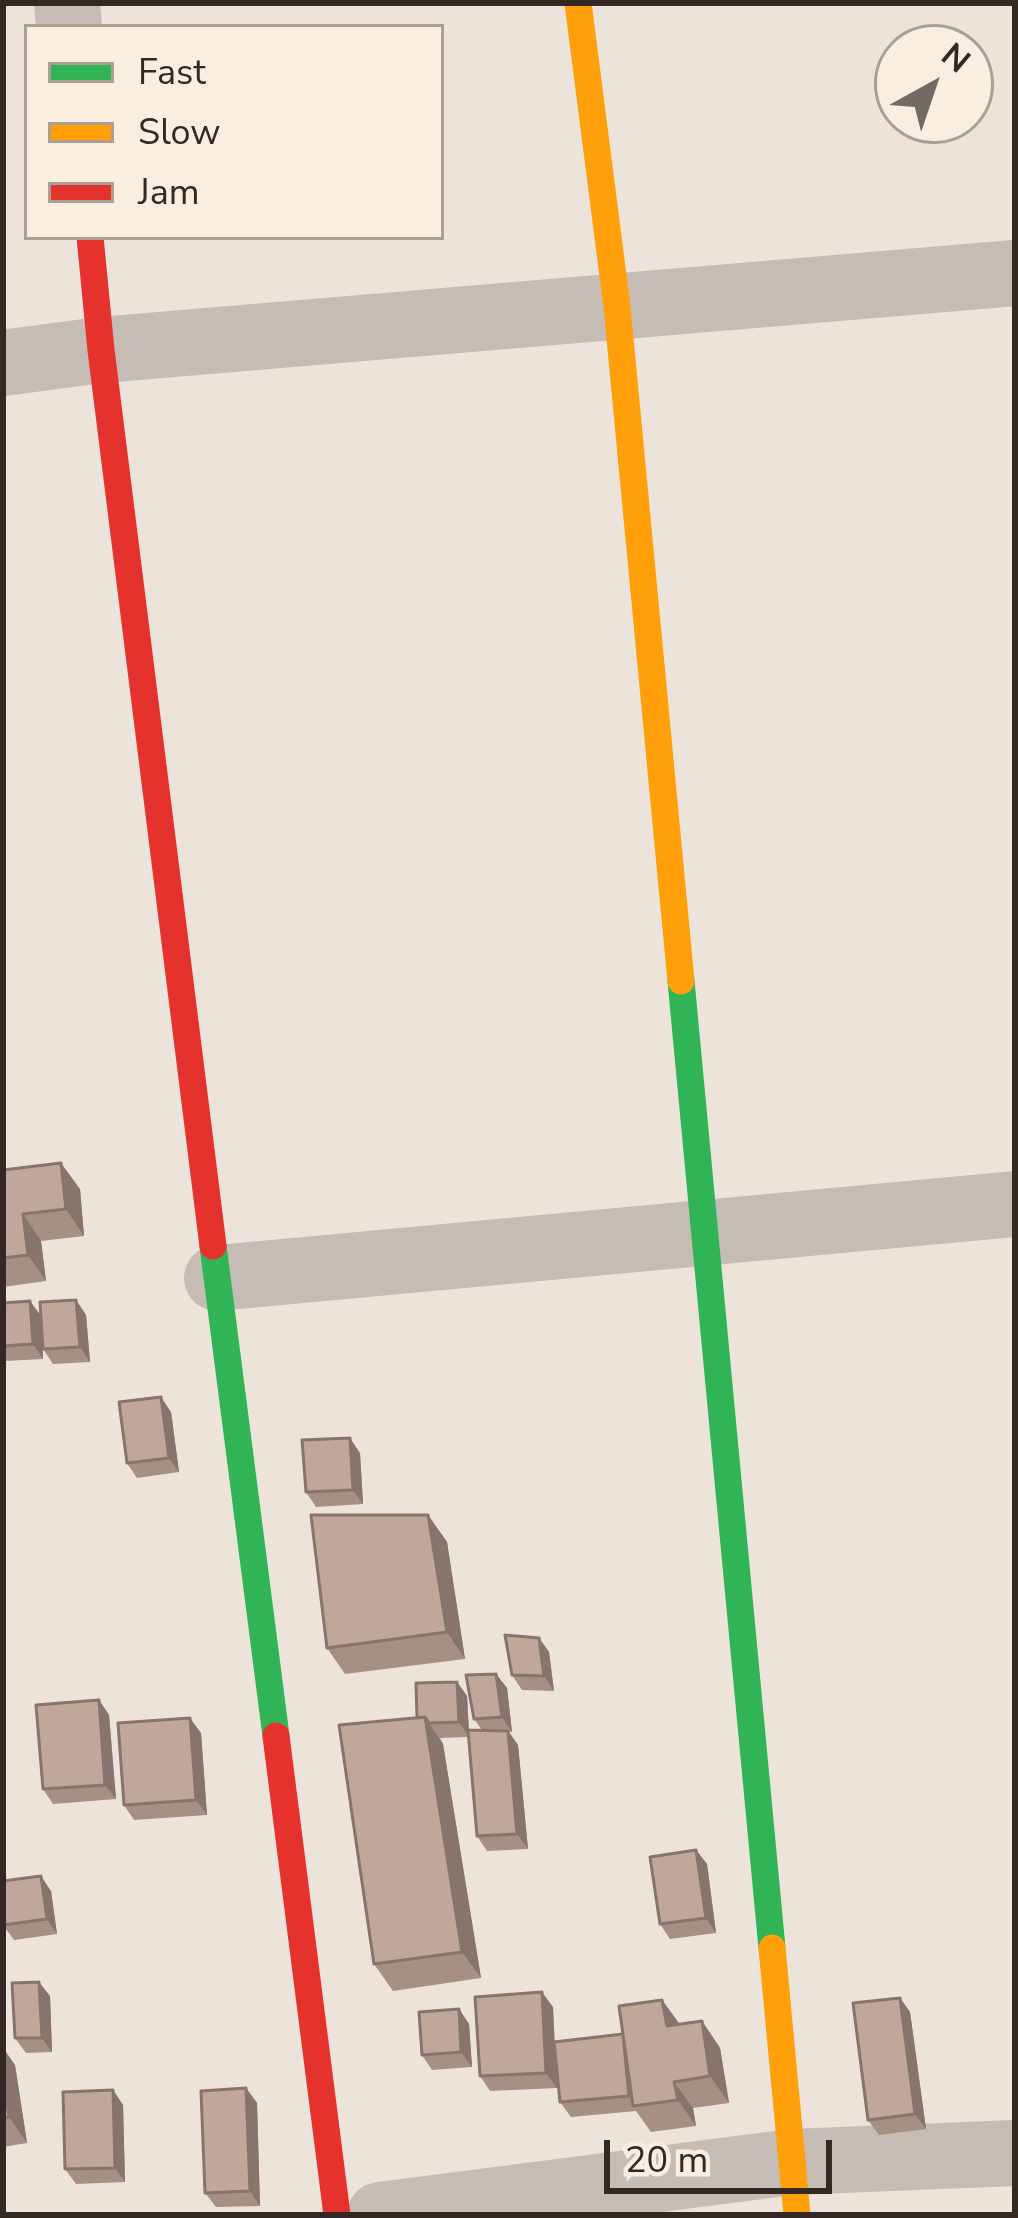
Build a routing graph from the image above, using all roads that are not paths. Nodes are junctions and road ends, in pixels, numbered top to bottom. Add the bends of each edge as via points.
1 (578, 3) edge
2 (90, 240) edge
3 (1015, 273) edge
4 (617, 307) junction
5 (101, 350) junction
6 (3, 363) edge
7 (1015, 1204) edge
8 (705, 1234) junction
9 (217, 1278) junction
10 (1015, 2153) edge
11 (794, 2188) edge
12 (338, 2215) edge
13 (380, 2215) edge

1 - 4 street
2 - 5 street
3 - 4 street
4 - 5 street
4 - 8 street
5 - 6 street
5 - 9 street
7 - 8 street
8 - 9 street
8 - 11 street
9 - 12 street
10 - 11 street
11 - 13 street

